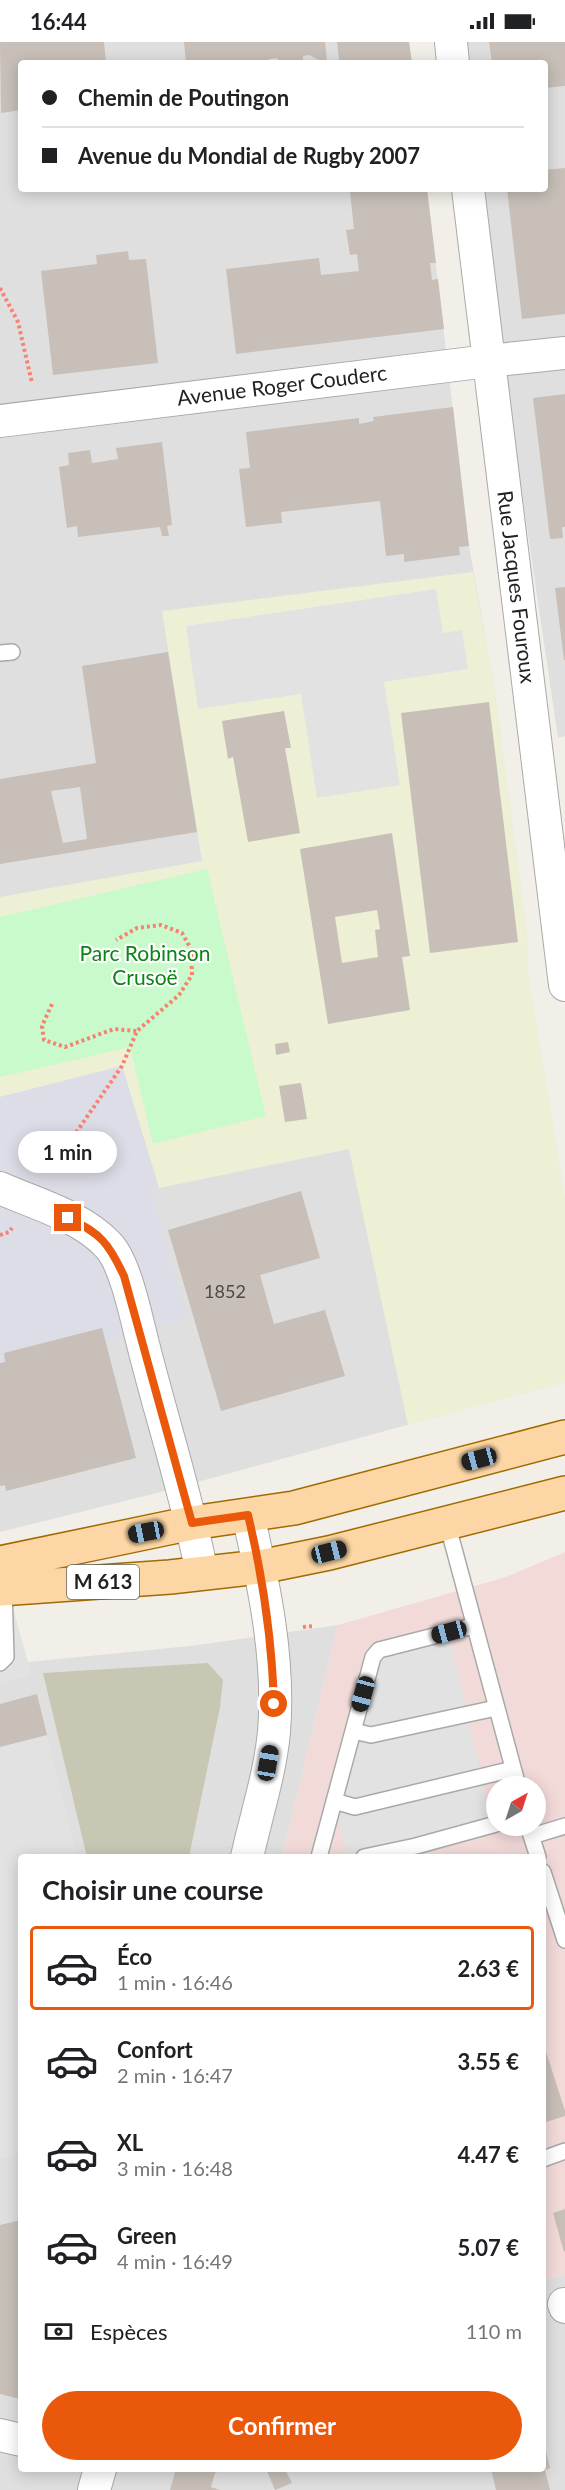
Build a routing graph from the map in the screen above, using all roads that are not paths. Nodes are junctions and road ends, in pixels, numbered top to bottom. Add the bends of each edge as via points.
1 (451, 42) edge
2 (453, 60) edge
3 (468, 192) edge
4 (565, 353) edge
5 (488, 361) junction
6 (0, 421) edge
7 (553, 777) edge
8 (565, 985) edge
9 (0, 1188) edge
10 (565, 1437) edge
11 (565, 1493) edge
12 (248, 1515) junction
13 (192, 1523) junction
14 (447, 1523) junction
15 (260, 1567) junction
16 (202, 1573) junction
17 (1, 1580) edge
18 (473, 1626) junction
19 (0, 1663) edge
20 (496, 1708) junction
21 (353, 1731) junction
22 (513, 1769) junction
23 (515, 1776) edge
24 (334, 1801) junction
25 (565, 1826) edge
26 (486, 1827) edge
27 (546, 1829) edge
28 (532, 1836) edge
29 (248, 1854) edge
30 (320, 1854) edge
31 (378, 1854) edge
32 (537, 1854) edge
33 (546, 1881) edge
34 (565, 1940) edge
35 (565, 2151) edge
36 (546, 2158) edge
37 (0, 2435) edge
38 (18, 2439) edge
39 (99, 2472) edge
40 (94, 2490) edge

1 - 2 street
3 - 5 street, Rue Jacques Fouroux
4 - 5 street, Avenue Roger Couderc
5 - 6 street, Avenue Roger Couderc
5 - 7 street, Rue Jacques Fouroux
7 - 8 street, Rue Jacques Fouroux
9 - 13 street via 87,1227 110,1247 124,1276
10 - 12 main road, M 613 via 306,1505
11 - 14 main road, M 613
12 - 13 main road, M 613
12 - 15 street
13 - 16 street
13 - 17 main road, M 613
14 - 15 main road, M 613
14 - 18 lane
15 - 16 main road, M 613
15 - 29 street via 272,1657 274,1733
16 - 17 main road, M 613
17 - 19 lane via 6,1657
18 - 20 lane
18 - 21 lane via 379,1650 373,1657
20 - 21 lane via 371,1735
20 - 22 lane
21 - 24 lane
22 - 23 lane
22 - 24 lane via 355,1808
24 - 30 lane
25 - 27 lane
26 - 31 lane
28 - 32 lane
33 - 34 lane
35 - 36 lane
37 - 38 street
39 - 40 street

